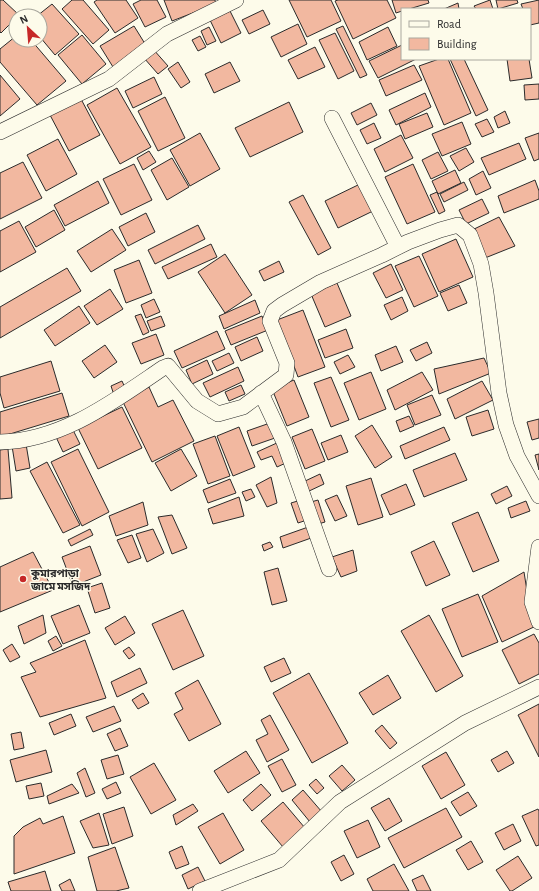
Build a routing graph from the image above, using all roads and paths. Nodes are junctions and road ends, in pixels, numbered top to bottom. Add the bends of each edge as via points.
1 (236, 0) edge
2 (332, 118) dead end
3 (0, 132) edge
4 (398, 247) junction
5 (261, 393) junction
6 (0, 442) edge
7 (539, 496) edge
8 (539, 547) edge
9 (329, 569) dead end
10 (539, 622) edge
11 (539, 688) edge
12 (200, 891) edge

1 - 3 street via 167,34 109,79
2 - 4 street
4 - 5 street via 321,282 274,311 270,321 287,363 286,375
4 - 7 street via 458,225 472,238 481,264 499,393 506,425 517,456
5 - 6 street via 243,407 218,414 197,401 168,366 108,405 74,423 49,434 21,441
5 - 9 street via 284,442
8 - 10 street via 532,602
11 - 12 street via 465,723 340,802 279,860

